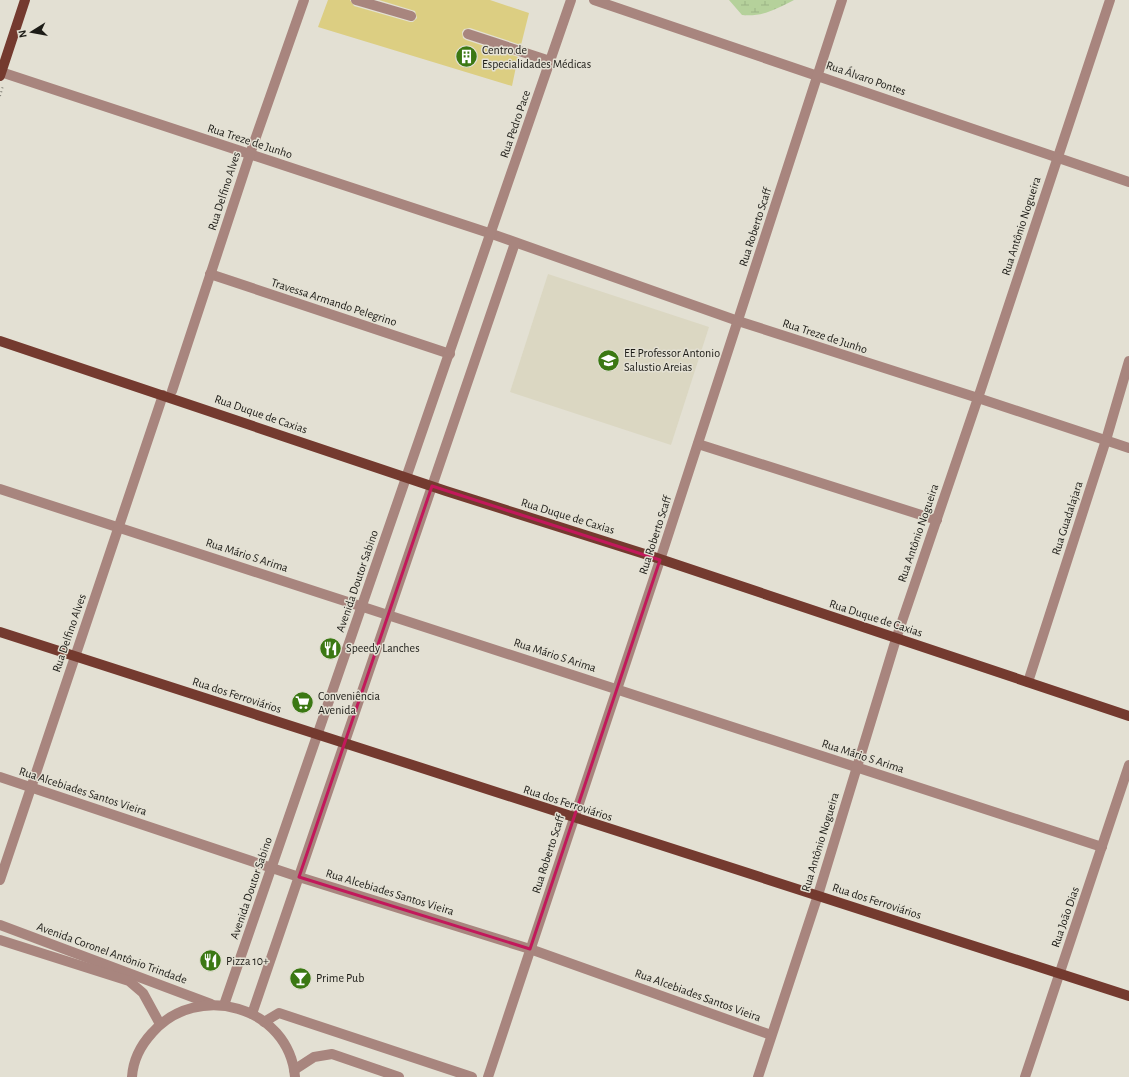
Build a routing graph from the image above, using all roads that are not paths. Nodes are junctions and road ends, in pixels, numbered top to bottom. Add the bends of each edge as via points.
1 (24, 0) edge
2 (304, 0) edge
3 (356, 0) edge
4 (571, 0) edge
5 (594, 0) edge
6 (842, 0) edge
7 (1110, 0) edge
8 (412, 16) dead end
9 (468, 34) dead end
10 (550, 61) junction
11 (1, 74) edge
12 (818, 76) junction
13 (250, 154) junction
14 (1058, 157) junction
15 (1129, 182) edge
16 (492, 234) junction
17 (515, 243) junction
18 (210, 274) junction
19 (738, 321) junction
20 (0, 341) edge
21 (450, 354) junction
22 (1129, 361) edge
23 (167, 393) junction
24 (978, 398) junction
25 (1106, 440) junction
26 (698, 444) junction
27 (1129, 448) edge
28 (407, 477) junction
29 (432, 486) junction
30 (0, 489) edge
31 (936, 520) junction
32 (118, 527) junction
33 (660, 560) junction
34 (362, 606) junction
35 (388, 615) junction
36 (0, 632) edge
37 (896, 639) junction
38 (75, 657) junction
39 (1028, 682) junction
40 (617, 689) junction
41 (1129, 716) edge
42 (318, 734) junction
43 (344, 743) junction
44 (1129, 765) edge
45 (858, 768) junction
46 (0, 777) edge
47 (31, 788) junction
48 (574, 818) junction
49 (1102, 847) junction
50 (272, 867) junction
51 (298, 877) junction
52 (0, 880) edge
53 (818, 895) junction
54 (0, 925) edge
55 (0, 940) edge
56 (530, 949) junction
57 (1060, 974) junction
58 (1129, 996) edge
59 (219, 1005) junction
60 (252, 1014) junction
61 (264, 1022) junction
62 (160, 1024) junction
63 (772, 1035) junction
64 (294, 1074) edge
65 (132, 1077) edge
66 (399, 1077) edge
67 (472, 1077) edge
68 (488, 1077) edge
69 (758, 1077) edge
70 (1025, 1077) edge

1 - 11 main road
2 - 13 street, Rua Delfino Alves
3 - 8 street
4 - 10 street, Rua Pedro Pace
5 - 12 street, Rua Álvaro Pontes
6 - 12 street, Rua Roberto Scaff
7 - 14 street, Rua Antônio Nogueira
9 - 10 street
10 - 16 street, Rua Pedro Pace
11 - 13 street, Rua Treze de Junho
12 - 14 street, Rua Álvaro Pontes
12 - 19 street, Rua Roberto Scaff
13 - 16 street, Rua Treze de Junho
13 - 18 street, Rua Delfino Alves
14 - 15 street, Rua Álvaro Pontes
14 - 24 street, Rua Antônio Nogueira
16 - 17 street, Rua Treze de Junho
16 - 21 street, Avenida Doutor Sabino
17 - 19 street, Rua Treze de Junho
17 - 29 street
18 - 21 street, Travessa Armando Pelegrino
18 - 23 street, Rua Delfino Alves
19 - 24 street, Rua Treze de Junho
19 - 26 street, Rua Roberto Scaff
20 - 23 main road, Rua Duque de Caxias
21 - 28 street, Avenida Doutor Sabino
22 - 25 street, Rua Guadalajara
23 - 28 main road, Rua Duque de Caxias
23 - 32 street, Rua Delfino Alves
24 - 25 street, Rua Treze de Junho
24 - 31 street, Rua Antônio Nogueira
25 - 27 street, Rua Treze de Junho
25 - 39 street, Rua Guadalajara
26 - 31 street
26 - 33 street, Rua Roberto Scaff
28 - 29 main road, Rua Duque de Caxias
28 - 34 street, Avenida Doutor Sabino
29 - 33 main road, Rua Duque de Caxias
29 - 35 street
30 - 32 street, Rua Mário S Arima
31 - 37 street, Rua Antônio Nogueira
32 - 34 street, Rua Mário S Arima
32 - 38 street, Rua Delfino Alves
33 - 37 main road, Rua Duque de Caxias
33 - 40 street, Rua Roberto Scaff
34 - 35 street, Rua Mário S Arima
34 - 42 street, Avenida Doutor Sabino
35 - 40 street, Rua Mário S Arima
35 - 43 street
36 - 38 main road, Rua dos Ferroviários
37 - 39 main road, Rua Duque de Caxias
37 - 45 street, Rua Antônio Nogueira
38 - 42 main road, Rua dos Ferroviários
38 - 47 street, Rua Delfino Alves
39 - 41 main road, Rua Duque de Caxias
40 - 45 street, Rua Mário S Arima
40 - 48 street, Rua Roberto Scaff
42 - 43 main road, Rua dos Ferroviários
42 - 50 street, Avenida Doutor Sabino
43 - 48 main road, Rua dos Ferroviários
43 - 51 street
44 - 49 street, Rua João Dias
45 - 49 street, Rua Mário S Arima
45 - 53 street, Rua Antônio Nogueira
46 - 47 street, Rua Alcebiades Santos Vieira
47 - 50 street, Rua Alcebiades Santos Vieira
47 - 52 street, Rua Delfino Alves
48 - 53 main road, Rua dos Ferroviários
48 - 56 street, Rua Roberto Scaff
49 - 57 street, Rua João Dias
50 - 51 street, Rua Alcebiades Santos Vieira
50 - 59 street, Avenida Doutor Sabino
51 - 56 street, Rua Alcebiades Santos Vieira
51 - 60 street
53 - 57 main road, Rua dos Ferroviários
53 - 63 street, Rua Antônio Nogueira
54 - 59 street, Avenida Coronel Antônio Trindade
55 - 62 street, Avenida Coronel Antônio Trindade via 129,981 143,993
56 - 63 street, Rua Alcebiades Santos Vieira
56 - 68 street, Rua Roberto Scaff
57 - 58 main road, Rua dos Ferroviários
57 - 70 street, Rua João Dias
59 - 60 street, Avenida Coronel Antônio Trindade
59 - 62 street via 190,1008 174,1014
60 - 61 street, Avenida Coronel Antônio Trindade
61 - 64 street, Avenida Coronel Antônio Trindade via 285,1047
61 - 67 street via 279,1013
62 - 65 street via 142,1044 132,1069
63 - 69 street, Rua Antônio Nogueira
64 - 66 street via 314,1057 332,1054

